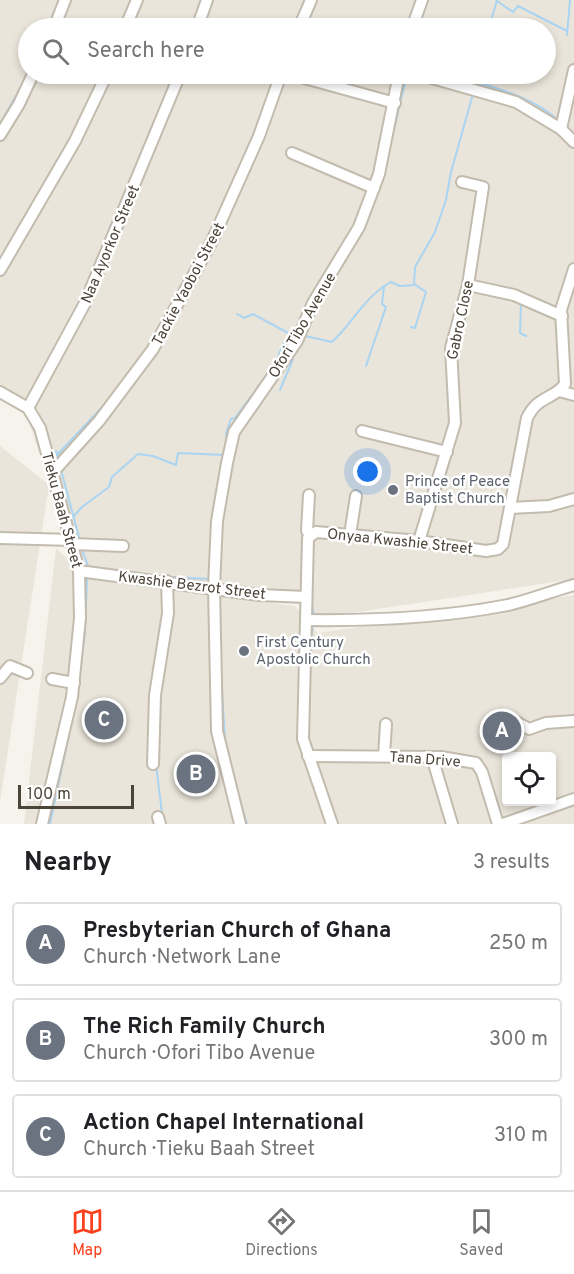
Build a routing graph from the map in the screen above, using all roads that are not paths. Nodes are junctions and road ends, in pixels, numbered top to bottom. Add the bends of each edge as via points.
1 (65, 0) edge
2 (137, 0) edge
3 (207, 0) edge
4 (311, 0) edge
5 (422, 0) edge
6 (58, 18) edge
7 (129, 18) edge
8 (201, 18) edge
9 (303, 18) edge
10 (416, 18) edge
11 (574, 70) edge
12 (29, 84) edge
13 (102, 84) edge
14 (176, 84) edge
15 (277, 84) edge
16 (326, 84) edge
17 (398, 84) edge
18 (457, 84) edge
19 (395, 103) junction
20 (561, 129) junction
21 (0, 135) edge
22 (574, 142) edge
23 (292, 153) dead end
24 (462, 182) dead end
25 (374, 188) junction
26 (574, 269) edge
27 (0, 270) edge
28 (468, 285) junction
29 (562, 316) junction
30 (559, 391) junction
31 (0, 392) edge
32 (574, 395) edge
33 (28, 408) junction
34 (362, 431) dead end
35 (447, 452) junction
36 (54, 471) junction
37 (309, 495) dead end
38 (356, 496) dead end
39 (574, 499) edge
40 (510, 508) junction
41 (311, 534) junction
42 (350, 536) junction
43 (0, 538) edge
44 (419, 540) junction
45 (72, 542) junction
46 (123, 546) dead end
47 (79, 571) junction
48 (167, 581) junction
49 (574, 585) edge
50 (214, 587) junction
51 (306, 597) junction
52 (306, 620) junction
53 (27, 673) dead end
54 (0, 678) edge
55 (52, 679) dead end
56 (74, 683) junction
57 (501, 719) dead end
58 (574, 721) edge
59 (386, 724) dead end
60 (308, 756) junction
61 (384, 756) junction
62 (432, 757) junction
63 (153, 764) dead end
64 (574, 799) edge
65 (42, 824) edge
66 (240, 824) edge
67 (332, 824) edge
68 (452, 824) edge
69 (498, 824) edge
70 (503, 824) edge

1 - 6 street
2 - 7 street
3 - 8 street
4 - 9 street
5 - 10 street
11 - 20 street
12 - 21 street
13 - 27 street via 75,141
14 - 33 street, Naa Ayorkor Street via 85,303
15 - 36 street, Tackie Yaoboi Street via 212,241 153,349 99,421
16 - 19 street
17 - 19 street, Ofori Tibo Avenue
18 - 20 street via 503,96
19 - 25 street, Ofori Tibo Avenue
20 - 22 street
23 - 25 street
24 - 28 street, Gabro Close via 483,188
25 - 50 street, Ofori Tibo Avenue via 359,227 317,296 300,334 239,424 217,521
26 - 29 street
28 - 29 street via 514,295
28 - 35 street, Gabro Close via 451,348 454,423
29 - 30 street via 566,378
30 - 32 street
30 - 40 street, Onyaa Kwashie Street via 536,403 527,418
31 - 33 street
33 - 36 street, Tieku Baah Street via 40,428
34 - 35 street
35 - 44 street, Gabro Close
36 - 45 street, Tieku Baah Street
37 - 41 street via 307,531
38 - 42 street
39 - 40 street via 549,506
40 - 44 street, Onyaa Kwashie Street via 502,544 492,551
41 - 42 street, Onyaa Kwashie Street
41 - 51 street, Onyaa Kwashie Street
42 - 44 street, Onyaa Kwashie Street
43 - 45 street
45 - 46 street
45 - 47 street, Tieku Baah Street
47 - 48 street, Kwashie Bezrot Street
47 - 56 street, Tieku Baah Street via 80,618
48 - 50 street, Kwashie Bezrot Street
48 - 63 street via 168,613 154,705
49 - 52 street via 510,604 452,614 369,621
50 - 51 street, Kwashie Bezrot Street via 259,595
50 - 66 street, Ofori Tibo Avenue via 218,742
51 - 52 street, Onyaa Kwashie Street
52 - 60 street, Onyaa Kwashie Street via 303,739
53 - 54 street via 10,666
55 - 56 street
56 - 65 street, Tieku Baah Street
57 - 58 street via 513,720 529,729
59 - 61 street
60 - 61 street, Tana Drive
60 - 67 street, Onyaa Kwashie Street
61 - 62 street, Tana Drive
62 - 68 street
62 - 69 street, Tana Drive via 478,764
64 - 70 street

